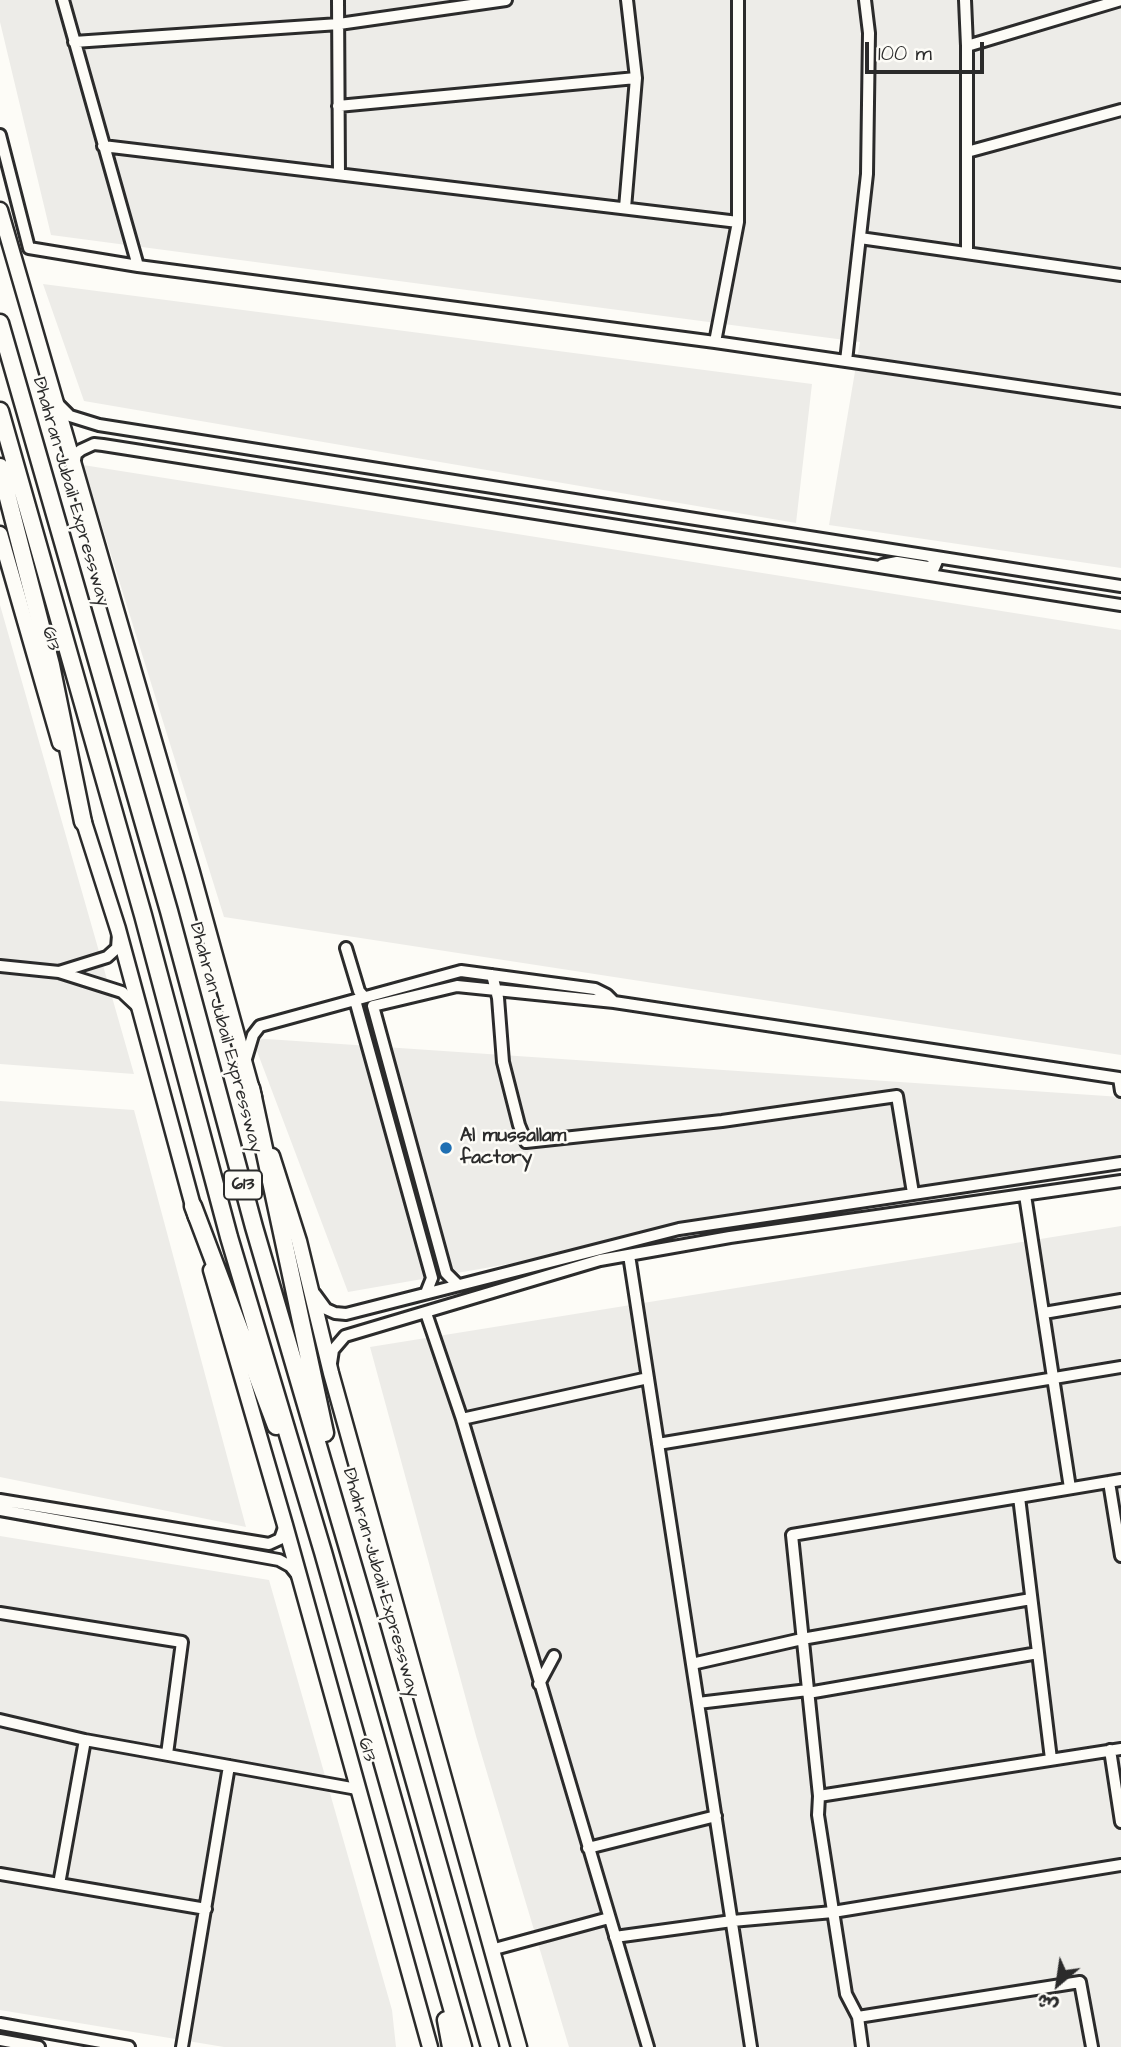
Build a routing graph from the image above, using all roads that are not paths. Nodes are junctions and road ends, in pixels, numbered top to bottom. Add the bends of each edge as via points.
1 (63, 0) edge
2 (338, 0) edge
3 (506, 0) edge
4 (628, 0) edge
5 (738, 0) edge
6 (865, 0) edge
7 (965, 0) edge
8 (1121, 0) edge
9 (339, 24) junction
10 (74, 42) junction
11 (967, 46) junction
12 (636, 78) junction
13 (338, 106) junction
14 (1121, 110) edge
15 (0, 135) edge
16 (103, 146) junction
17 (967, 152) junction
18 (339, 174) junction
19 (625, 208) junction
20 (0, 210) edge
21 (738, 222) junction
22 (859, 238) junction
23 (29, 248) junction
24 (967, 253) junction
25 (138, 266) junction
26 (18, 272) junction
27 (1121, 275) edge
28 (0, 323) edge
29 (715, 342) junction
30 (846, 361) junction
31 (51, 392) junction
32 (1121, 401) edge
33 (0, 411) edge
34 (99, 425) junction
35 (103, 445) junction
36 (0, 467) edge
37 (74, 472) junction
38 (760, 528) junction
39 (0, 534) edge
40 (700, 539) junction
41 (928, 555) junction
42 (872, 566) junction
43 (1121, 586) edge
44 (1121, 605) edge
45 (83, 822) junction
46 (118, 929) junction
47 (346, 948) dead end
48 (0, 966) edge
49 (59, 972) junction
50 (492, 975) junction
51 (497, 990) junction
52 (365, 1000) junction
53 (614, 1002) junction
54 (141, 1011) junction
55 (245, 1062) junction
56 (251, 1087) junction
57 (1121, 1091) edge
58 (1121, 1163) edge
59 (1121, 1181) edge
60 (409, 1193) junction
61 (913, 1193) junction
62 (1025, 1195) junction
63 (193, 1206) junction
64 (428, 1208) junction
65 (629, 1255) junction
66 (308, 1281) junction
67 (457, 1284) junction
68 (426, 1293) junction
69 (1121, 1300) edge
70 (426, 1313) junction
71 (1044, 1313) junction
72 (1121, 1367) edge
73 (331, 1373) junction
74 (648, 1378) junction
75 (1053, 1378) junction
76 (462, 1419) junction
77 (658, 1444) junction
78 (1121, 1480) edge
79 (1109, 1482) junction
80 (1070, 1488) junction
81 (1019, 1497) junction
82 (0, 1500) edge
83 (0, 1510) edge
84 (285, 1525) junction
85 (323, 1552) junction
86 (1121, 1556) edge
87 (298, 1576) junction
88 (1031, 1599) junction
89 (0, 1613) edge
90 (369, 1620) junction
91 (802, 1639) junction
92 (1038, 1653) junction
93 (554, 1656) dead end
94 (692, 1664) junction
95 (539, 1684) junction
96 (808, 1691) junction
97 (698, 1703) junction
98 (0, 1720) edge
99 (85, 1740) junction
100 (1115, 1749) edge
101 (167, 1754) junction
102 (1051, 1759) junction
103 (229, 1766) junction
104 (357, 1789) junction
105 (819, 1796) junction
106 (716, 1816) junction
107 (1121, 1822) edge
108 (588, 1848) junction
109 (1121, 1865) edge
110 (0, 1874) edge
111 (59, 1884) junction
112 (422, 1901) junction
113 (206, 1909) junction
114 (833, 1912) junction
115 (609, 1917) junction
116 (732, 1920) junction
117 (615, 1937) junction
118 (491, 1950) junction
119 (858, 2017) junction
120 (0, 2024) edge
121 (0, 2040) edge
122 (39, 2047) edge
123 (129, 2047) edge
124 (182, 2047) edge
125 (430, 2047) edge
126 (451, 2047) edge
127 (463, 2047) edge
128 (490, 2047) edge
129 (519, 2047) edge
130 (648, 2047) edge
131 (751, 2047) edge
132 (862, 2047) edge
133 (1092, 2047) edge

1 - 10 street
2 - 9 street
3 - 9 street
4 - 12 street
5 - 21 street
6 - 22 street via 869,33 867,161
7 - 11 street
8 - 11 street
9 - 10 street
9 - 13 street
10 - 16 street
11 - 17 street
12 - 13 street
12 - 19 street
13 - 18 street
14 - 17 street
15 - 23 street
16 - 18 street
16 - 25 street
17 - 24 street
18 - 19 street
19 - 21 street
20 - 26 main road
21 - 29 street
22 - 24 street
22 - 30 street
23 - 25 street
23 - 26 street
24 - 27 street
25 - 29 street
26 - 31 main road
28 - 90 highway, Dhahran Jubail Expressway / 613
29 - 30 street
30 - 32 street
31 - 34 street via 70,416
31 - 37 main road
33 - 85 highway, 613 via 229,1237
34 - 35 street via 88,435
34 - 38 street
35 - 37 street via 81,450 74,460
35 - 40 street
36 - 45 highway via 51,665
37 - 55 main road
38 - 40 street via 697,525 693,533
38 - 41 street
39 - 45 main road, 613
40 - 42 street
41 - 42 street via 937,561 934,568 897,562
41 - 43 street
42 - 44 street
45 - 46 main road, 613
46 - 49 street via 117,948 107,957
46 - 54 main road, 613
47 - 52 street
48 - 49 street
49 - 54 street via 122,992
50 - 51 street
50 - 52 street via 461,971
50 - 53 street via 595,989
51 - 52 street via 457,985
51 - 53 street
51 - 61 street via 503,1062 526,1142 897,1096
52 - 55 street via 260,1026
52 - 60 street
52 - 64 street
53 - 57 street via 1119,1078
54 - 63 main road, 613
55 - 56 main road
56 - 66 main road
56 - 90 highway
58 - 61 street
59 - 62 street
60 - 64 street
60 - 68 street via 432,1278
61 - 67 street via 679,1229
62 - 65 street
62 - 71 street
63 - 84 main road, 613
63 - 85 highway
64 - 67 street via 446,1273
65 - 70 street
65 - 74 street
66 - 68 street via 319,1302 335,1313
66 - 73 main road
67 - 68 street
69 - 71 street
70 - 73 street via 345,1336 333,1350
70 - 76 street
71 - 75 street
72 - 75 street
73 - 118 main road
74 - 76 street
74 - 77 street
75 - 77 street
75 - 80 street
76 - 95 street
77 - 94 street
78 - 79 street
79 - 80 street
79 - 86 street
80 - 81 street
81 - 88 street
81 - 91 street via 792,1535
82 - 84 street via 269,1544 280,1539
83 - 87 street via 279,1560
84 - 87 main road, 613
85 - 112 highway, 613
87 - 104 main road, 613
88 - 91 street
88 - 92 street
89 - 101 street via 182,1642
90 - 128 highway, Dhahran Jubail Expressway / 613
91 - 94 street
91 - 96 street
92 - 96 street
92 - 102 street
93 - 95 street
94 - 97 street
95 - 108 street
96 - 97 street
96 - 105 street
97 - 106 street
98 - 99 street
99 - 101 street
99 - 111 street
100 - 102 street
100 - 107 street
101 - 103 street
102 - 105 street
103 - 104 street
103 - 113 street
104 - 125 main road, 613
105 - 114 street
106 - 108 street
106 - 116 street
108 - 115 street
109 - 114 street
110 - 111 street
111 - 113 street
112 - 126 highway
112 - 127 highway, 613
113 - 124 street
114 - 116 street
114 - 119 street via 846,1994
115 - 117 street
115 - 118 street
116 - 117 street
116 - 131 street
117 - 130 street
118 - 129 main road
119 - 132 street
119 - 133 street via 1080,1982
120 - 123 street
121 - 122 street

